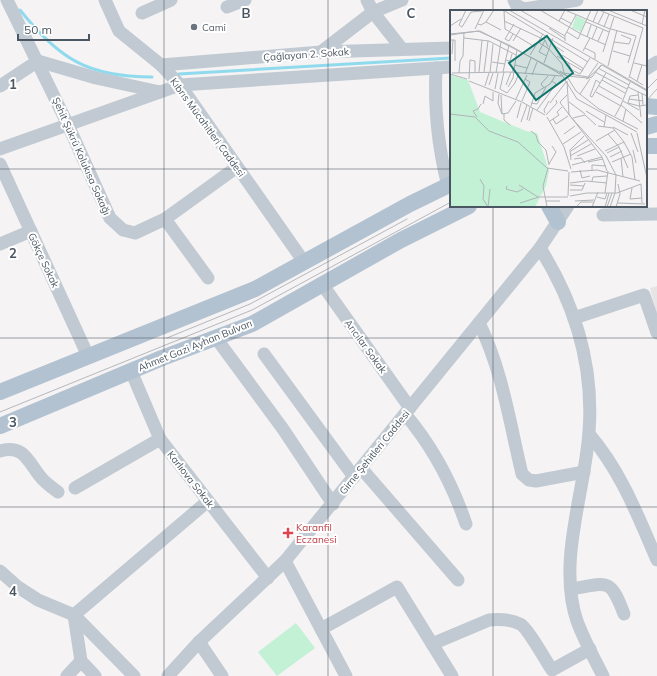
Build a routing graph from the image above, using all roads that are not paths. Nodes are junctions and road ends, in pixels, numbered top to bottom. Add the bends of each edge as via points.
1 (6, 0) edge
2 (105, 0) edge
3 (171, 0) edge
4 (245, 0) edge
5 (367, 0) edge
6 (402, 0) edge
7 (514, 0) edge
8 (577, 0) edge
9 (0, 2) edge
10 (226, 7) dead end
11 (373, 12) junction
12 (142, 13) dead end
13 (402, 48) junction
14 (450, 48) edge
15 (321, 52) junction
16 (38, 61) junction
17 (657, 62) edge
18 (161, 65) junction
19 (450, 67) edge
20 (436, 68) junction
21 (647, 69) edge
22 (180, 85) junction
23 (0, 86) edge
24 (160, 92) junction
25 (647, 106) edge
26 (657, 107) edge
27 (657, 124) edge
28 (68, 125) junction
29 (647, 127) edge
30 (0, 149) edge
31 (0, 164) edge
32 (237, 167) junction
33 (450, 185) edge
34 (467, 207) edge
35 (552, 207) edge
36 (564, 212) edge
37 (657, 214) edge
38 (604, 215) dead end
39 (165, 219) junction
40 (31, 231) junction
41 (0, 244) edge
42 (540, 248) junction
43 (304, 262) junction
44 (208, 278) dead end
45 (322, 284) junction
46 (574, 318) junction
47 (479, 323) junction
48 (657, 333) edge
49 (216, 338) junction
50 (264, 354) dead end
51 (88, 356) junction
52 (131, 371) junction
53 (0, 392) edge
54 (407, 411) junction
55 (0, 426) edge
56 (589, 434) junction
57 (160, 439) junction
58 (0, 451) edge
59 (358, 472) junction
60 (584, 472) junction
61 (75, 488) dead end
62 (58, 492) dead end
63 (208, 501) junction
64 (333, 504) junction
65 (466, 524) dead end
66 (657, 560) edge
67 (285, 561) junction
68 (0, 571) edge
69 (268, 578) junction
70 (458, 580) dead end
71 (571, 589) junction
72 (624, 614) dead end
73 (74, 615) junction
74 (322, 628) junction
75 (200, 642) junction
76 (432, 644) junction
77 (590, 649) junction
78 (81, 661) junction
79 (554, 673) edge
80 (67, 676) edge
81 (95, 676) edge
82 (134, 676) edge
83 (168, 676) edge
84 (222, 676) edge
85 (346, 676) edge
86 (452, 676) edge
87 (603, 676) edge

1 - 9 street
1 - 16 street, Şehit Şükrü Kolukısa Sokağı
2 - 18 street, Kıbrıs Mücahitleri Caddesi via 119,31
3 - 12 street
4 - 10 street
5 - 11 street
6 - 11 street
7 - 8 street via 517,6 525,9
11 - 13 street
11 - 15 street
13 - 14 street, Çağlayan 2. Sokak
13 - 15 street, Çağlayan 2. Sokak
15 - 18 street, Çağlayan 2. Sokak
16 - 23 street
16 - 24 street via 96,78
16 - 28 street, Şehit Şükrü Kolukısa Sokağı
17 - 21 street
18 - 22 street, Kıbrıs Mücahitleri Caddesi
19 - 20 street
20 - 22 street
20 - 33 street via 435,104 438,132
22 - 24 street
22 - 32 street, Kıbrıs Mücahitleri Caddesi
24 - 28 street
25 - 26 main road
27 - 29 main road
28 - 30 street
28 - 39 street, Şehit Şükrü Kolukısa Sokağı via 113,223 123,230 135,233
31 - 40 street, Gökçe Sokak
32 - 39 street, Şehit Şükrü Kolukısa Sokağı
32 - 43 street, Kıbrıs Mücahitleri Caddesi
33 - 43 main road
34 - 45 main road, Ahmet Gazi Ayhan Bulvarı
35 - 36 main road
36 - 42 street, Girne Şehitleri Caddesi
37 - 38 street
39 - 44 street
40 - 41 street
40 - 51 street, Gökçe Sokak
42 - 46 street via 560,284
42 - 47 street, Girne Şehitleri Caddesi
43 - 51 main road via 255,288
45 - 49 main road, Ahmet Gazi Ayhan Bulvarı via 252,324
45 - 54 street, Arıcılar Sokak
46 - 48 street via 644,294
46 - 56 street via 588,377
47 - 54 street, Girne Şehitleri Caddesi
47 - 60 street via 488,341 497,372 522,474 529,480 536,481
49 - 52 main road, Ahmet Gazi Ayhan Bulvarı
49 - 64 street via 283,429
50 - 59 street
51 - 53 main road
52 - 55 main road, Ahmet Gazi Ayhan Bulvarı
52 - 57 street, Karlıova Sokak
54 - 59 street, Girne Şehitleri Caddesi
54 - 65 street, Arıcılar Sokak via 442,467
56 - 60 street
56 - 66 street via 609,459 626,488
57 - 61 street
57 - 63 street, Karlıova Sokak
58 - 62 street via 10,449 25,455 44,482
59 - 64 street, Girne Şehitleri Caddesi
59 - 70 street
60 - 71 street via 571,554
63 - 69 street, Karlıova Sokak
63 - 73 street
64 - 67 street, Girne Şehitleri Caddesi
67 - 69 street, Girne Şehitleri Caddesi
67 - 74 street
68 - 73 street via 38,600
69 - 75 street, Girne Şehitleri Caddesi
71 - 72 street via 600,584 608,586 615,591
71 - 77 street via 577,621
73 - 78 street
73 - 82 street
74 - 76 street via 397,587
74 - 85 street
75 - 83 street, Girne Şehitleri Caddesi
75 - 84 street
76 - 79 street via 489,620 510,620 521,624
76 - 86 street
77 - 79 street
77 - 87 street
78 - 80 street
78 - 81 street

